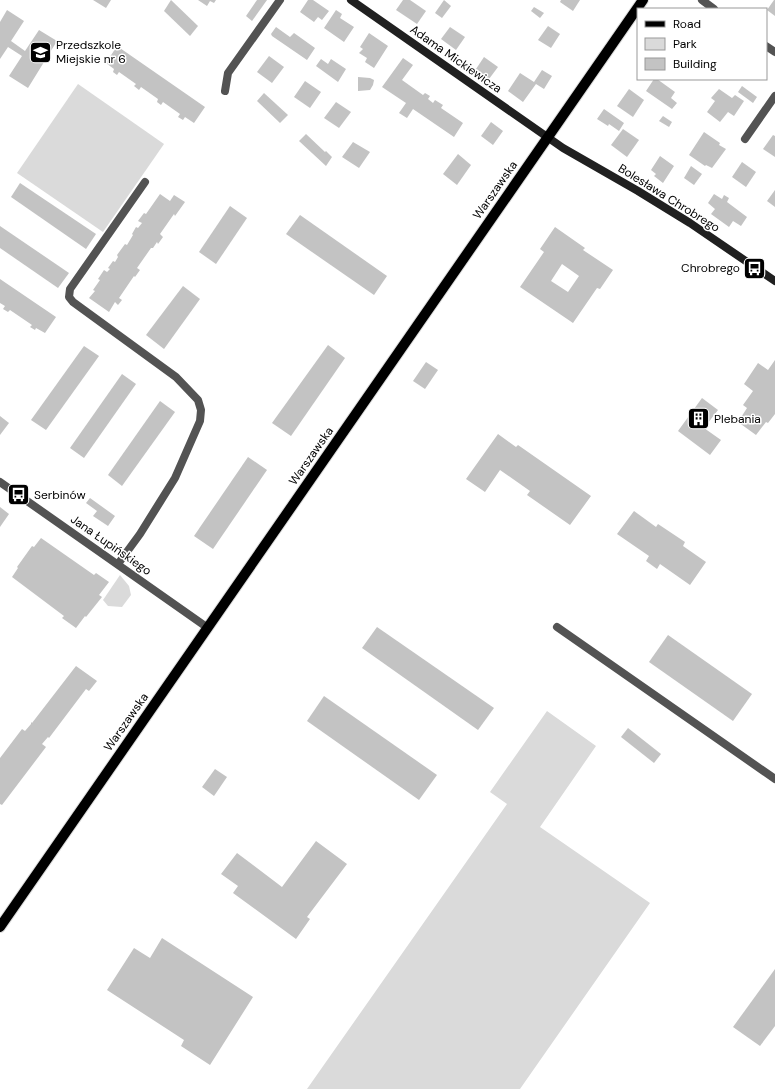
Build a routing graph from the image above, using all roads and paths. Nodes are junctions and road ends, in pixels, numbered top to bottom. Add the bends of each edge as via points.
1 (280, 0) edge
2 (351, 0) edge
3 (702, 0) edge
4 (713, 8) edge
5 (637, 9) edge
6 (224, 91) dead end
7 (775, 96) edge
8 (548, 138) junction
9 (745, 139) dead end
10 (145, 182) dead end
11 (775, 281) edge
12 (0, 482) edge
13 (118, 564) junction
14 (557, 627) dead end
15 (208, 628) junction
16 (775, 779) edge
17 (0, 927) edge

1 - 6 street via 228,74
2 - 8 street, Adama Mickiewicza
3 - 4 street
5 - 8 main road, Warszawska
7 - 9 street
8 - 11 street, Bolesława Chrobrego via 690,223
8 - 15 main road, Warszawska
10 - 13 street via 70,289 69,296 72,302 176,377 198,400 201,410 200,421 175,478
12 - 13 street, Jana Łupińskiego
13 - 15 street, Jana Łupińskiego
14 - 16 street
15 - 17 main road, Warszawska

